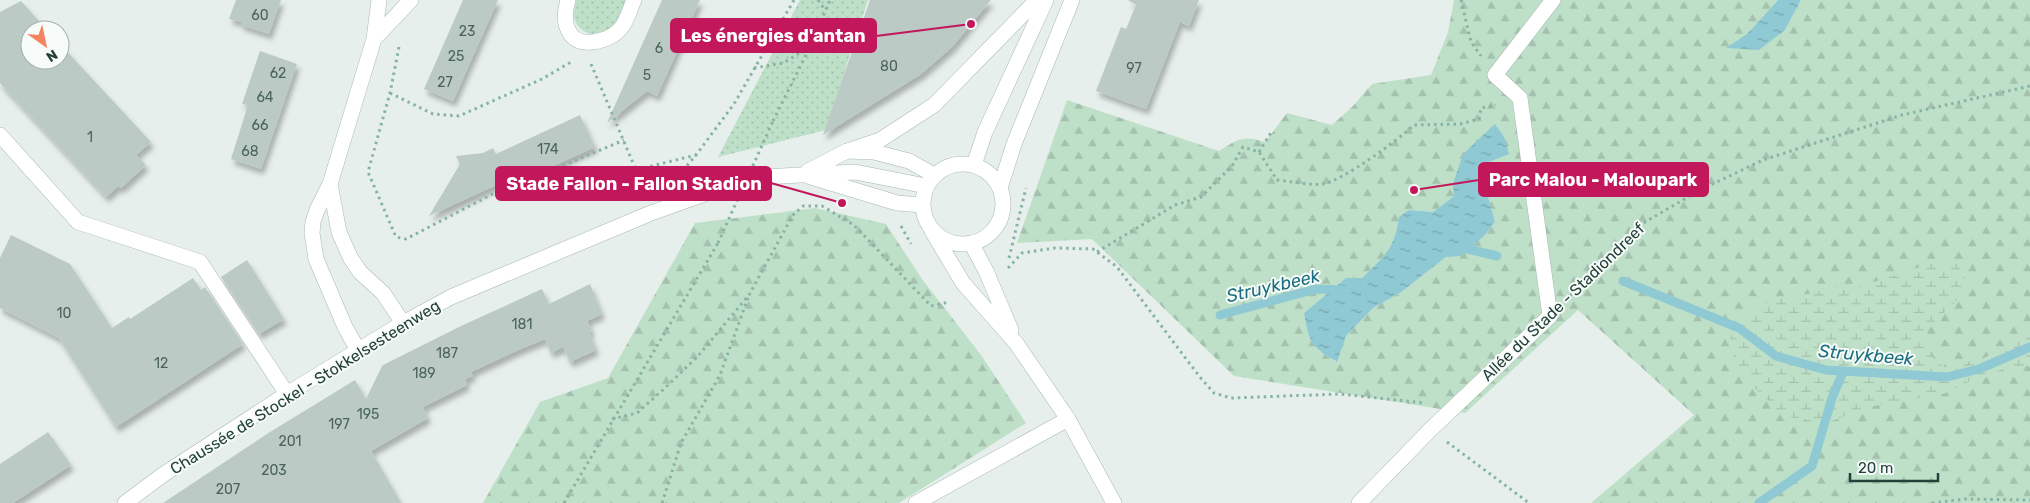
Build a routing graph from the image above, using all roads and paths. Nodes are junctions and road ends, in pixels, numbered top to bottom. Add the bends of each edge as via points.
1 (379, 0) edge
2 (410, 0) edge
3 (568, 0) edge
4 (634, 0) edge
5 (794, 0) edge
6 (818, 0) edge
7 (830, 0) edge
8 (1037, 0) edge
9 (1046, 0) edge
10 (1072, 0) edge
11 (1461, 0) edge
12 (1553, 0) edge
13 (825, 10) junction
14 (399, 14) junction
15 (374, 39) junction
16 (810, 47) junction
17 (587, 50) junction
18 (754, 68) junction
19 (1495, 75) junction
20 (2030, 86) edge
21 (390, 93) junction
22 (1520, 98) junction
23 (1272, 130) dead end
24 (0, 135) edge
25 (624, 140) junction
26 (847, 151) junction
27 (1259, 152) junction
28 (696, 155) junction
29 (974, 165) junction
30 (802, 174) junction
31 (930, 180) junction
32 (1028, 180) dead end
33 (330, 184) junction
34 (666, 184) dead end
35 (1000, 188) junction
36 (800, 201) dead end
37 (922, 205) junction
38 (803, 206) junction
39 (932, 231) junction
40 (971, 243) junction
41 (1097, 252) junction
42 (1022, 253) dead end
43 (1009, 258) dead end
44 (749, 295) junction
45 (931, 306) dead end
46 (1550, 316) junction
47 (403, 323) junction
48 (1016, 343) junction
49 (358, 350) junction
50 (287, 394) junction
51 (1455, 406) junction
52 (612, 419) junction
53 (1068, 419) junction
54 (1430, 430) junction
55 (2030, 500) edge
56 (125, 503) edge
57 (564, 503) edge
58 (662, 503) edge
59 (916, 503) edge
60 (1114, 503) edge
61 (1359, 503) edge
62 (1529, 503) edge
63 (1932, 503) edge

1 - 15 street
2 - 14 street
3 - 17 street via 565,14 568,31
4 - 17 street via 621,28
5 - 18 path
6 - 13 path
7 - 13 path
8 - 26 street, Chaussée de Stockel - Stokkelsesteenweg via 934,105 880,140
9 - 29 street via 984,132
10 - 35 street via 1014,144
11 - 19 path via 1471,42
12 - 19 street
13 - 16 path
14 - 15 street
14 - 21 path via 399,51
15 - 33 street
16 - 18 path via 783,63
16 - 52 path, bridge via 718,244
17 - 21 path via 542,79 459,116 433,114
17 - 25 path
18 - 28 path via 734,104
19 - 22 street
20 - 46 path, Allée du Stade - Stadiondreef via 1902,115 1763,160 1700,190 1640,225
21 - 25 path via 368,172 396,237 406,239 508,186
22 - 27 path via 1481,108 1479,119 1460,124 1414,125 1398,140 1323,184 1277,180
22 - 46 street
23 - 27 path
24 - 50 street via 78,222 200,262
25 - 28 path via 636,170
26 - 30 street, Chaussée de Stockel - Stokkelsesteenweg
26 - 31 street, Chaussée de Stockel - Stokkelsesteenweg via 874,152 908,161
27 - 41 path via 1243,148 1232,166 1201,197 1175,206
28 - 34 path via 679,175
29 - 31 street via 960,163 946,167
29 - 35 street via 990,173
30 - 31 street, Chaussée de Stockel - Stokkelsesteenweg via 855,172
30 - 37 street, Chaussée de Stockel - Stokkelsesteenweg via 897,202
30 - 47 street, Chaussée de Stockel - Stokkelsesteenweg via 764,177 730,185 651,212 451,297
31 - 37 street
32 - 43 path
33 - 47 street via 339,232 350,257
33 - 49 street via 313,222 312,242 316,260
35 - 40 street via 1003,206 998,223 987,236
36 - 38 path
37 - 39 street
38 - 44 path via 793,215
38 - 45 path via 822,206 854,225
39 - 40 street via 957,244
39 - 48 street via 963,283
40 - 48 street
41 - 42 path via 1093,248 1055,248
41 - 51 path via 1117,267 1214,393 1231,398 1340,394
44 - 52 path via 698,356 665,388 637,412
44 - 58 path via 720,375 681,443
46 - 51 street, Allée du Stade - Stadiondreef
47 - 49 street, Chaussée de Stockel - Stokkelsesteenweg
48 - 53 street
49 - 50 street, Chaussée de Stockel - Stokkelsesteenweg
50 - 56 street, Chaussée de Stockel - Stokkelsesteenweg
51 - 54 street, Allée du Stade - Stadiondreef
52 - 57 path
53 - 59 street
53 - 60 street
54 - 61 street, Allée du Stade - Stadiondreef
54 - 62 path
55 - 63 path via 1964,499

